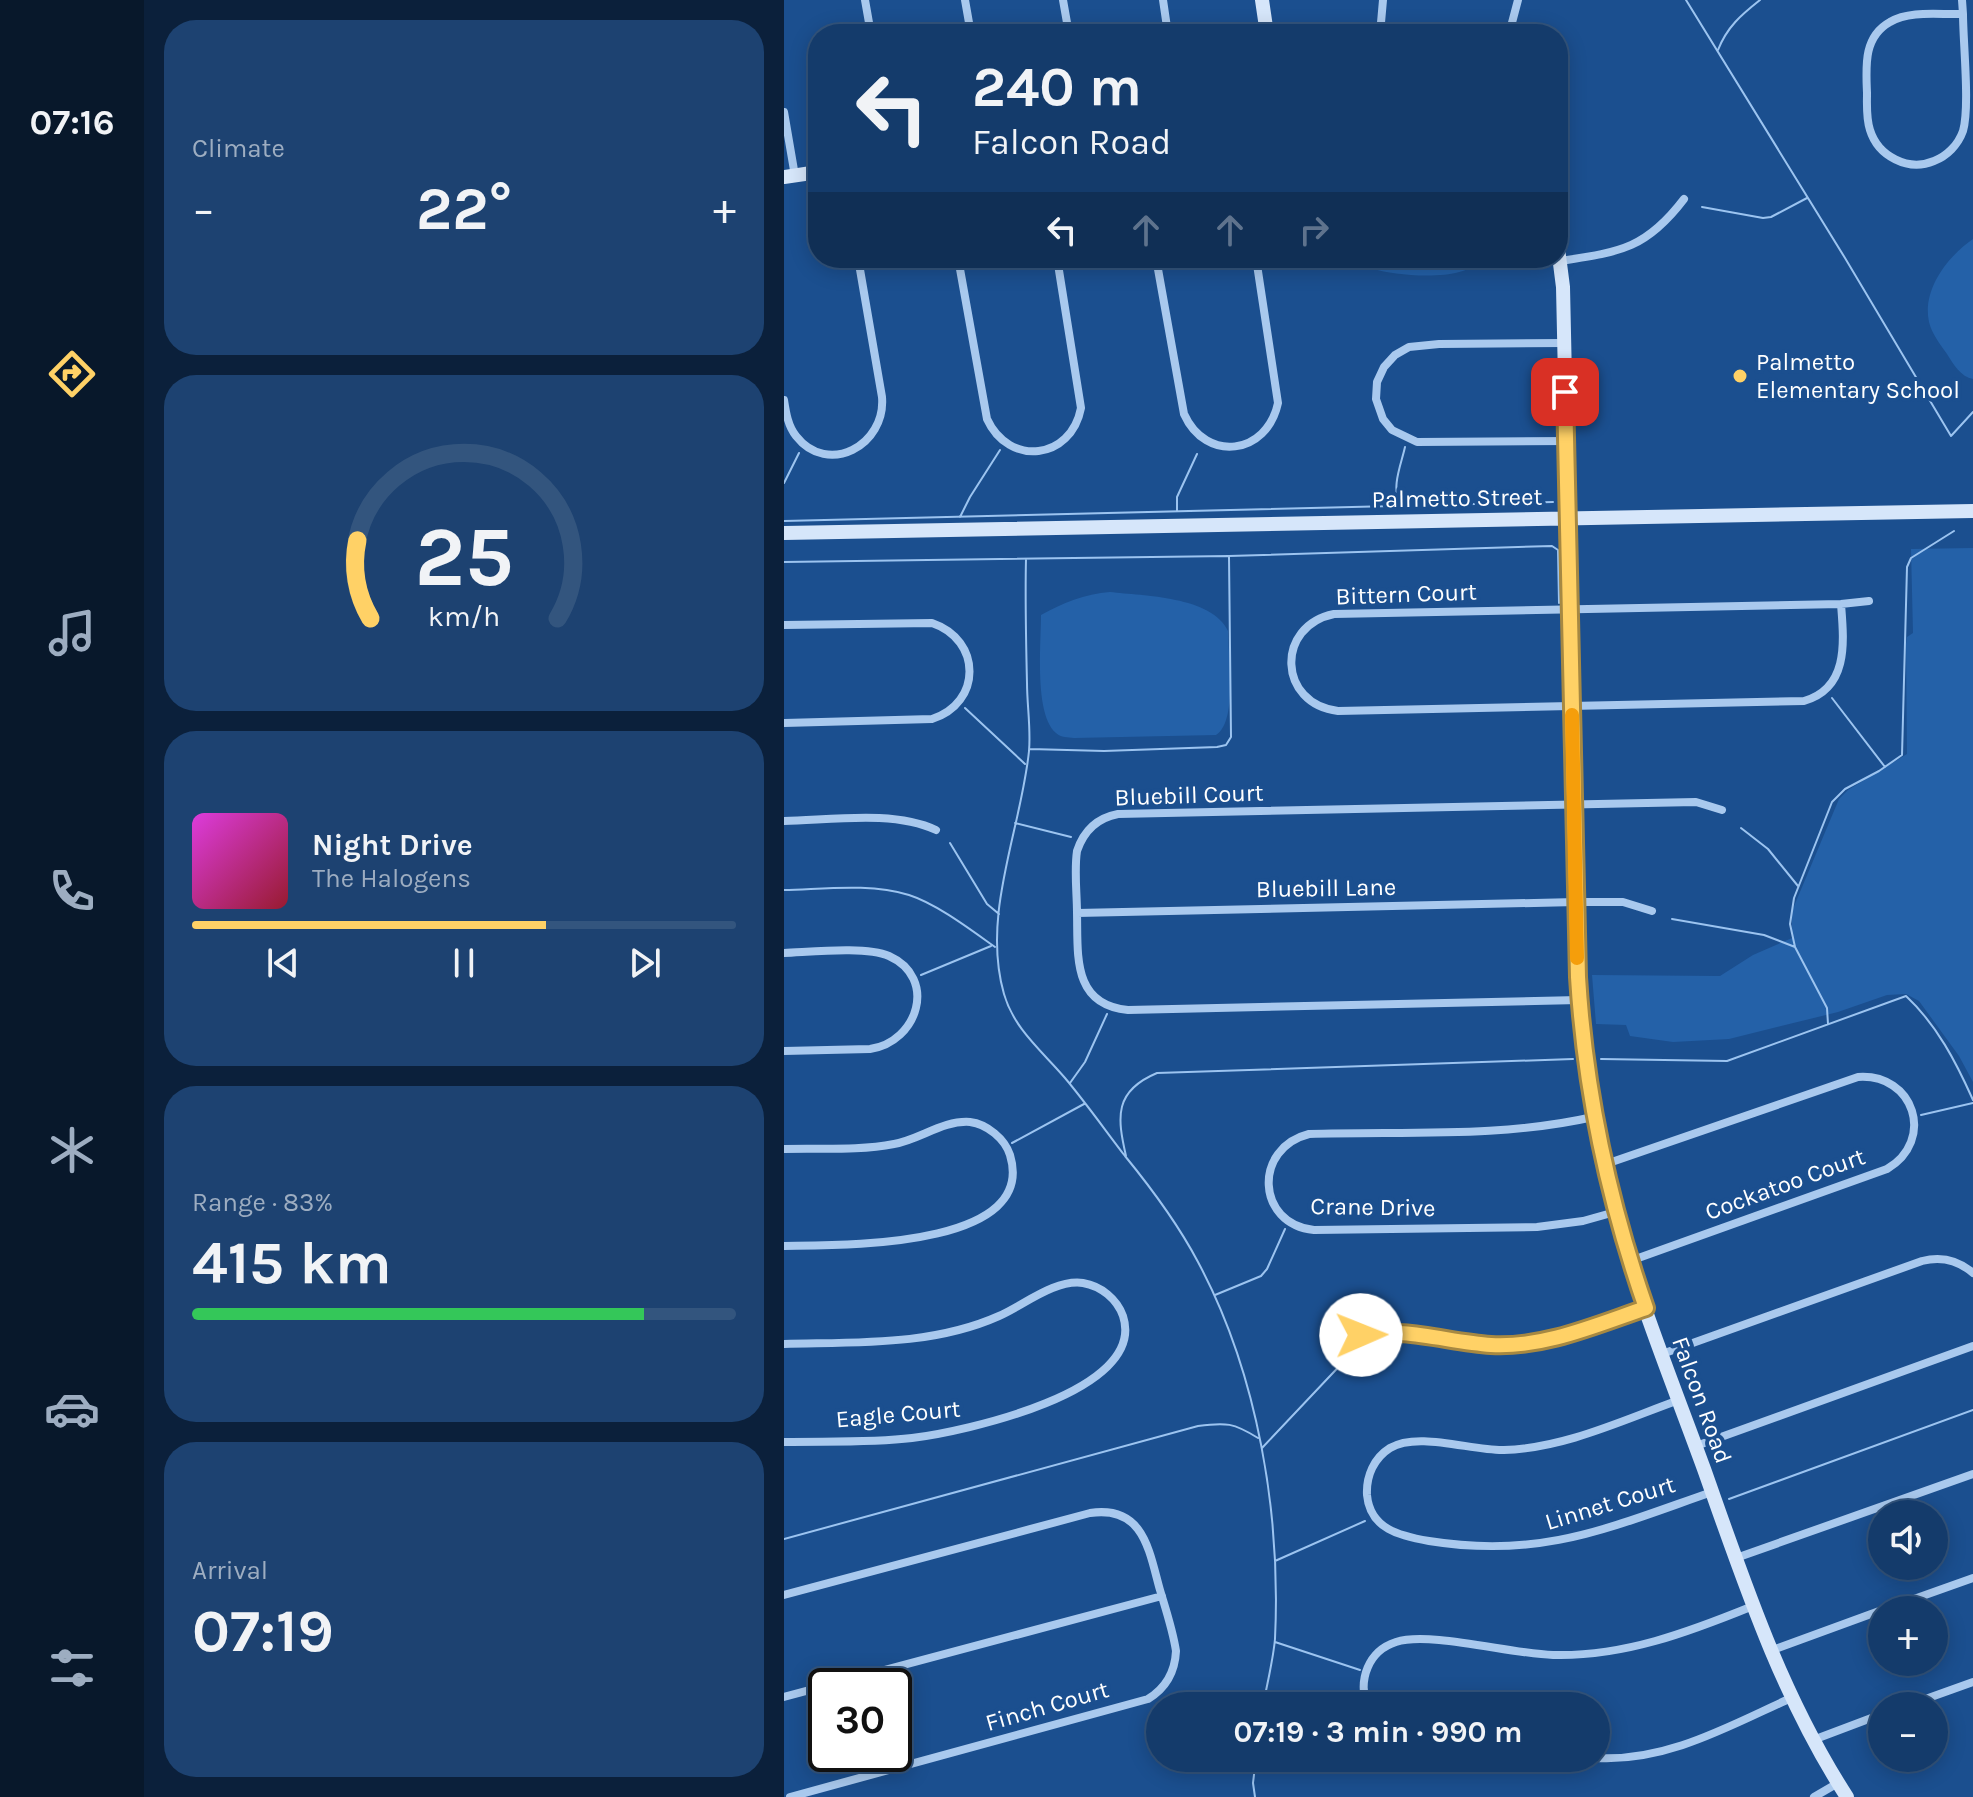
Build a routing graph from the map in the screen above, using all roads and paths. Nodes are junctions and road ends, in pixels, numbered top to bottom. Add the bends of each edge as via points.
1 (865, 0) edge
2 (965, 0) edge
3 (1063, 0) edge
4 (1163, 0) edge
5 (1262, 0) edge
6 (1383, 0) edge
7 (1518, 0) edge
8 (1962, 0) edge
9 (1963, 14) junction
10 (869, 24) edge
11 (969, 24) edge
12 (1067, 24) edge
13 (1167, 24) edge
14 (1266, 24) edge
15 (1381, 24) edge
16 (1512, 24) edge
17 (784, 112) edge
18 (789, 176) edge
19 (1684, 199) dead end
20 (1568, 254) edge
21 (860, 268) edge
22 (960, 268) edge
23 (1059, 268) edge
24 (1158, 268) edge
25 (1258, 268) edge
26 (1560, 268) edge
27 (1564, 343) junction
28 (784, 400) edge
29 (1567, 441) junction
30 (1973, 511) edge
31 (1568, 518) junction
32 (784, 533) edge
33 (1869, 601) dead end
34 (1841, 604) junction
35 (1570, 608) junction
36 (784, 625) edge
37 (1572, 707) junction
38 (784, 723) edge
39 (1574, 804) junction
40 (1722, 810) dead end
41 (784, 821) edge
42 (936, 830) dead end
43 (1576, 902) junction
44 (1652, 911) dead end
45 (1077, 913) junction
46 (784, 953) edge
47 (1579, 1000) junction
48 (784, 1051) edge
49 (1593, 1117) junction
50 (784, 1149) edge
51 (1603, 1165) junction
52 (1615, 1212) junction
53 (784, 1246) edge
54 (1630, 1261) junction
55 (1973, 1273) edge
56 (1646, 1308) junction
57 (1352, 1339) dead end
58 (784, 1344) edge
59 (1973, 1346) edge
60 (1662, 1354) junction
61 (1679, 1400) junction
62 (784, 1442) edge
63 (1696, 1446) junction
64 (1973, 1474) edge
65 (1712, 1492) junction
66 (1736, 1558) junction
67 (1973, 1578) edge
68 (784, 1595) edge
69 (1162, 1596) junction
70 (1922, 1596) edge
71 (1753, 1606) junction
72 (1868, 1615) edge
73 (1770, 1651) junction
74 (1973, 1682) edge
75 (1364, 1692) edge
76 (1945, 1692) edge
77 (784, 1697) edge
78 (1791, 1698) junction
79 (1868, 1719) edge
80 (1813, 1740) junction
81 (1610, 1757) edge
82 (1838, 1783) junction
83 (790, 1797) edge
84 (1814, 1797) edge
85 (1847, 1797) edge

1 - 10 street
2 - 11 street
3 - 12 street
4 - 13 street
5 - 14 street
6 - 15 street
7 - 16 street
8 - 9 street
9 - 9 street via 1965,116 1960,137 1936,161 1900,162 1881,149 1869,129 1866,64 1871,43 1897,19
17 - 18 street
19 - 20 street via 1658,230 1632,245 1604,255
21 - 28 street via 882,397 877,428 855,449 819,452 793,431
22 - 23 street via 987,419 1005,443 1035,452 1069,436 1081,408
24 - 25 street via 1184,414 1202,438 1230,447 1259,436 1274,418 1278,403
26 - 27 street, Falcon Road
27 - 29 street, Falcon Road
27 - 29 street via 1409,347 1384,367 1376,399 1392,430 1417,442
29 - 31 street, Falcon Road
30 - 31 street, Palmetto Street
31 - 32 street, Palmetto Street
31 - 35 street, Falcon Road
33 - 34 street, Bittern Court
34 - 35 street, Bittern Court
34 - 37 street, Bittern Court via 1840,668 1831,685 1810,699
35 - 37 street, Falcon Road
35 - 37 street, Bittern Court via 1334,614 1302,632 1291,667 1302,693 1331,710
36 - 38 street via 932,623 959,640 970,669 959,701 932,719
37 - 39 street, Falcon Road
39 - 40 street, Bluebill Court via 1696,802
39 - 43 street, Falcon Road
39 - 45 street, Bluebill Court via 1111,816 1092,826 1080,843
41 - 42 street via 899,819
43 - 44 street, Bluebill Lane via 1623,902
43 - 45 street, Bluebill Lane
43 - 47 street, Falcon Road
45 - 47 street, Bluebill Court via 1083,981 1096,998 1121,1009
46 - 48 street via 886,955 906,968 917,997 906,1030 883,1046
47 - 49 street, Falcon Road
49 - 51 street, Falcon Road
49 - 52 street, Crane Drive via 1501,1130 1309,1134 1277,1155 1269,1193 1284,1218 1314,1230 1537,1227
50 - 53 street via 890,1145 970,1122 998,1136 1010,1154 1012,1170 1010,1186 998,1204 952,1230 891,1243
51 - 52 street, Falcon Road
51 - 54 street, Cockatoo Court via 1858,1077 1893,1085 1913,1114 1908,1149 1887,1169
52 - 54 street, Falcon Road
54 - 56 street, Falcon Road
55 - 60 street via 1951,1260 1922,1261
56 - 57 street via 1532,1343 1490,1345 1387,1333
56 - 60 street, Falcon Road
58 - 62 street, Eagle Court via 930,1337 995,1318 1071,1283 1092,1285 1110,1296 1125,1329 1121,1352 1106,1369 1052,1400 1003,1419 913,1438
59 - 63 street
60 - 61 street, Falcon Road
61 - 63 street, Falcon Road
61 - 65 street, Linnet Court via 1569,1439 1526,1448 1418,1441 1396,1445 1371,1470 1369,1505 1381,1525 1401,1536 1502,1547 1588,1535
63 - 65 street, Falcon Road
64 - 66 street
65 - 66 street, Falcon Road
66 - 71 street, Falcon Road
67 - 70 street
68 - 69 street, Finch Court via 1103,1512 1129,1520 1143,1534
69 - 77 street
69 - 83 street, Finch Court via 1176,1658 1168,1682 1148,1699
71 - 73 street, Falcon Road
71 - 75 street via 1672,1636 1598,1654 1550,1655 1421,1639 1399,1641 1380,1650 1366,1669
72 - 73 street
73 - 78 street, Falcon Road
74 - 76 street
78 - 80 street, Falcon Road
78 - 81 street via 1704,1738
79 - 80 street
80 - 82 street, Falcon Road
82 - 84 street
82 - 85 street, Falcon Road

